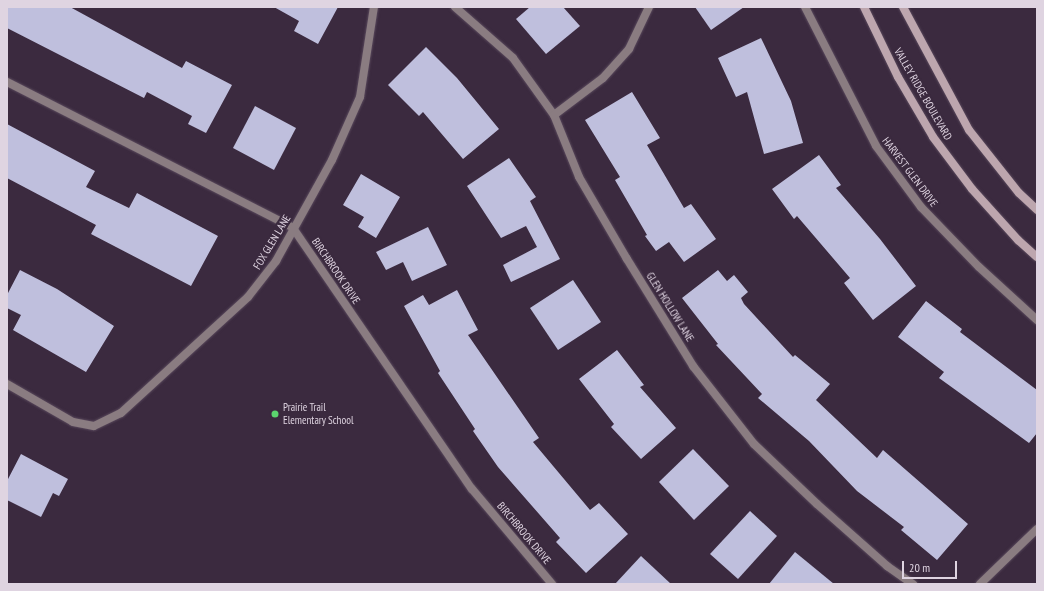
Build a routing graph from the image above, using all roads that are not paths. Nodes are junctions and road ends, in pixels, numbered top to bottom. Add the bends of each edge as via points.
1 (374, 7) edge
2 (455, 7) edge
3 (649, 7) edge
4 (806, 7) edge
5 (864, 7) edge
6 (903, 7) edge
7 (7, 82) edge
8 (554, 115) junction
9 (1037, 210) edge
10 (293, 228) junction
11 (1037, 257) edge
12 (1037, 320) edge
13 (7, 384) edge
14 (1037, 529) edge
15 (552, 584) edge
16 (913, 584) edge
17 (980, 584) edge

1 - 10 street, FOX GLEN LANE via 360,97 332,160
2 - 8 street, GLEN HOLLOW LANE via 513,58
3 - 8 street via 629,49 603,78
4 - 12 street, HARVEST GLEN DRIVE via 876,146 921,207
5 - 11 main road, VALLEY RIDGE BOULEVARD via 898,77 933,136 972,189
6 - 9 main road, VALLEY RIDGE BOULEVARD via 968,130 1019,193
7 - 10 street, BIRCHBROOK DRIVE
8 - 16 street, GLEN HOLLOW LANE via 579,176 693,366 754,444 887,566
10 - 13 street, FOX GLEN LANE via 276,261 248,297 120,413 94,426 73,422
10 - 15 street, BIRCHBROOK DRIVE via 472,489
14 - 17 street

